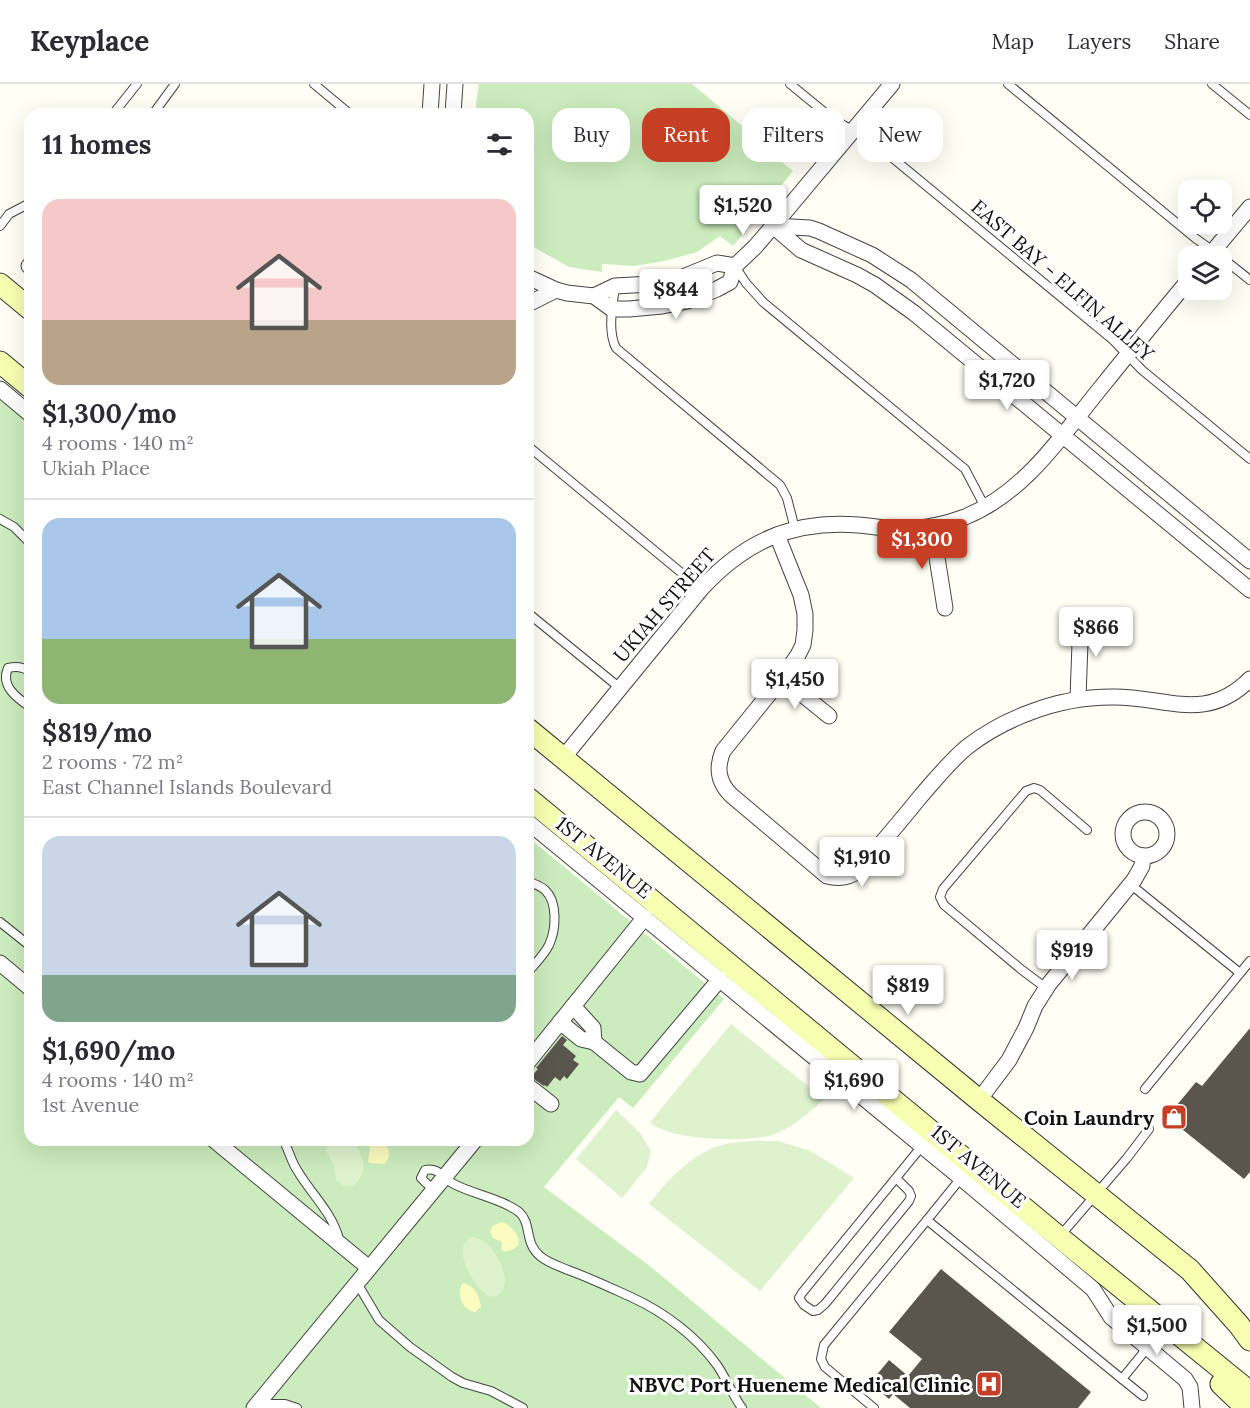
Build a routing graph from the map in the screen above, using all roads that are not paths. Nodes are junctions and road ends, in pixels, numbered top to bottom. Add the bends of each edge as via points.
1 (137, 84) edge
2 (175, 84) edge
3 (314, 84) edge
4 (432, 84) edge
5 (455, 84) edge
6 (790, 84) edge
7 (892, 84) edge
8 (1008, 84) edge
9 (1212, 84) edge
10 (117, 108) edge
11 (157, 108) edge
12 (343, 108) edge
13 (430, 108) edge
14 (453, 108) edge
15 (1250, 115) edge
16 (854, 130) junction
17 (24, 206) edge
18 (1250, 207) edge
19 (0, 226) edge
20 (773, 226) junction
21 (1205, 246) edge
22 (1222, 246) edge
23 (735, 266) junction
24 (1232, 267) edge
25 (534, 280) edge
26 (1250, 280) edge
27 (0, 284) edge
28 (615, 286) junction
29 (556, 290) junction
30 (1178, 293) edge
31 (594, 297) junction
32 (534, 301) edge
33 (24, 304) edge
34 (612, 309) junction
35 (1127, 354) junction
36 (0, 362) edge
37 (24, 382) edge
38 (0, 389) edge
39 (24, 409) edge
40 (1076, 418) junction
41 (1062, 435) junction
42 (534, 451) edge
43 (1250, 459) edge
44 (985, 507) junction
45 (0, 519) edge
46 (932, 526) junction
47 (795, 529) junction
48 (777, 535) junction
49 (24, 537) edge
50 (1250, 561) edge
51 (701, 589) junction
52 (1250, 590) edge
53 (945, 608) dead end
54 (1080, 616) dead end
55 (534, 618) edge
56 (22, 667) joint
57 (0, 676) edge
58 (782, 678) junction
59 (1250, 679) edge
60 (620, 688) junction
61 (7, 689) junction
62 (1078, 698) junction
63 (24, 702) edge
64 (829, 716) dead end
65 (534, 734) edge
66 (563, 758) junction
67 (534, 803) edge
68 (534, 827) edge
69 (1087, 830) dead end
70 (1143, 856) dead end
71 (534, 884) edge
72 (1130, 884) junction
73 (645, 917) junction
74 (0, 922) edge
75 (24, 941) edge
76 (1250, 961) edge
77 (0, 963) edge
78 (534, 965) edge
79 (1240, 973) junction
80 (720, 979) junction
81 (24, 983) edge
82 (1046, 988) junction
83 (573, 1006) junction
84 (560, 1022) junction
85 (594, 1042) junction
86 (534, 1054) edge
87 (1145, 1089) dead end
88 (534, 1091) edge
89 (979, 1100) junction
90 (551, 1104) dead end
91 (1149, 1129) dead end
92 (221, 1146) edge
93 (286, 1146) edge
94 (470, 1146) edge
95 (922, 1146) junction
96 (445, 1177) junction
97 (896, 1178) junction
98 (961, 1178) junction
99 (1095, 1195) junction
100 (927, 1220) junction
101 (1059, 1237) junction
102 (340, 1244) junction
103 (369, 1268) junction
104 (1110, 1279) junction
105 (357, 1283) junction
106 (1250, 1340) edge
107 (1148, 1347) junction
108 (1122, 1379) junction
109 (1250, 1392) edge
110 (1143, 1396) dead end
111 (1192, 1402) edge
112 (256, 1406) edge
113 (297, 1408) edge
114 (523, 1408) edge
115 (742, 1408) edge
116 (874, 1408) edge
117 (1242, 1408) edge

1 - 10 lane
2 - 11 lane
3 - 12 lane
4 - 13 street
5 - 14 street
6 - 16 lane, EAST BAY - ELFIN ALLEY via 834,120
7 - 16 street
8 - 21 lane
9 - 15 lane
16 - 20 street
16 - 35 lane, EAST BAY - ELFIN ALLEY via 881,148
17 - 19 lane via 9,214
18 - 22 street
20 - 23 street
20 - 40 street via 810,228 872,255 929,294
20 - 41 street via 801,250 857,275 891,296
23 - 28 street via 717,262 668,281
23 - 34 street via 730,282 688,301
23 - 44 lane via 763,302 965,469
24 - 26 lane
25 - 29 street
27 - 33 main road
28 - 31 street
28 - 34 lane
29 - 31 street
29 - 32 street
30 - 35 street, UKIAH STREET
31 - 34 street
34 - 47 lane via 616,348 780,485
35 - 40 street, UKIAH STREET
35 - 43 lane, EAST BAY - ELFIN ALLEY
36 - 37 main road
38 - 39 street
40 - 41 street, UKIAH STREET
40 - 50 street
41 - 44 street, UKIAH STREET via 1026,477
41 - 52 street
42 - 51 lane
44 - 46 street, UKIAH STREET
45 - 49 lane
46 - 47 street, UKIAH STREET via 895,529 837,524
46 - 53 street
47 - 48 street, UKIAH STREET
48 - 51 street, UKIAH STREET via 732,559
48 - 58 street via 801,596 806,630 803,645
51 - 60 street, UKIAH STREET
54 - 62 street
55 - 60 lane
56 - 57 lane via 5,666
56 - 61 lane via 8,668 4,673
57 - 61 lane
58 - 62 street via 723,751 719,760 720,781 757,817 827,876 835,878 858,871 951,761 969,746 1031,712
58 - 64 street
59 - 62 street via 1232,694 1204,705
60 - 66 street, UKIAH STREET
61 - 63 lane
65 - 66 main road
66 - 89 main road
67 - 101 main road
68 - 73 street, 1ST AVENUE
69 - 82 lane via 1040,790 1026,791 940,897 944,905
70 - 72 street via 1142,866
71 - 78 lane via 551,897 554,922 549,945
72 - 79 lane
72 - 82 street
73 - 80 street, 1ST AVENUE
73 - 83 street
74 - 75 lane
76 - 79 lane
77 - 81 street
79 - 87 lane
80 - 85 street via 640,1074 631,1072
80 - 95 street, 1ST AVENUE
82 - 89 street via 1009,1060
83 - 84 street
83 - 85 street via 593,1028
84 - 85 street via 581,1039
84 - 86 street
88 - 90 street
89 - 99 main road
91 - 99 lane
92 - 102 street
93 - 102 lane via 298,1173 329,1215
94 - 96 street
95 - 97 lane
95 - 98 street, 1ST AVENUE
96 - 103 street
96 - 115 lane via 520,1213 533,1250 541,1258 633,1298 677,1325 717,1366
97 - 97 lane via 802,1293 799,1298 804,1305 813,1311 825,1304 898,1214 911,1196
98 - 100 lane
98 - 107 street, 1ST AVENUE via 1093,1289 1111,1317
99 - 101 lane
99 - 106 main road via 1190,1270
100 - 108 lane
100 - 116 lane via 824,1345 821,1359 825,1367
101 - 104 main road
102 - 103 street
103 - 105 street
104 - 109 main road
104 - 117 main road via 1155,1329 1232,1393
105 - 112 street
105 - 114 lane via 379,1320 410,1347 463,1383 491,1391
107 - 108 lane
107 - 111 street, 1ST AVENUE via 1185,1379
108 - 110 lane
112 - 113 lane via 285,1404

